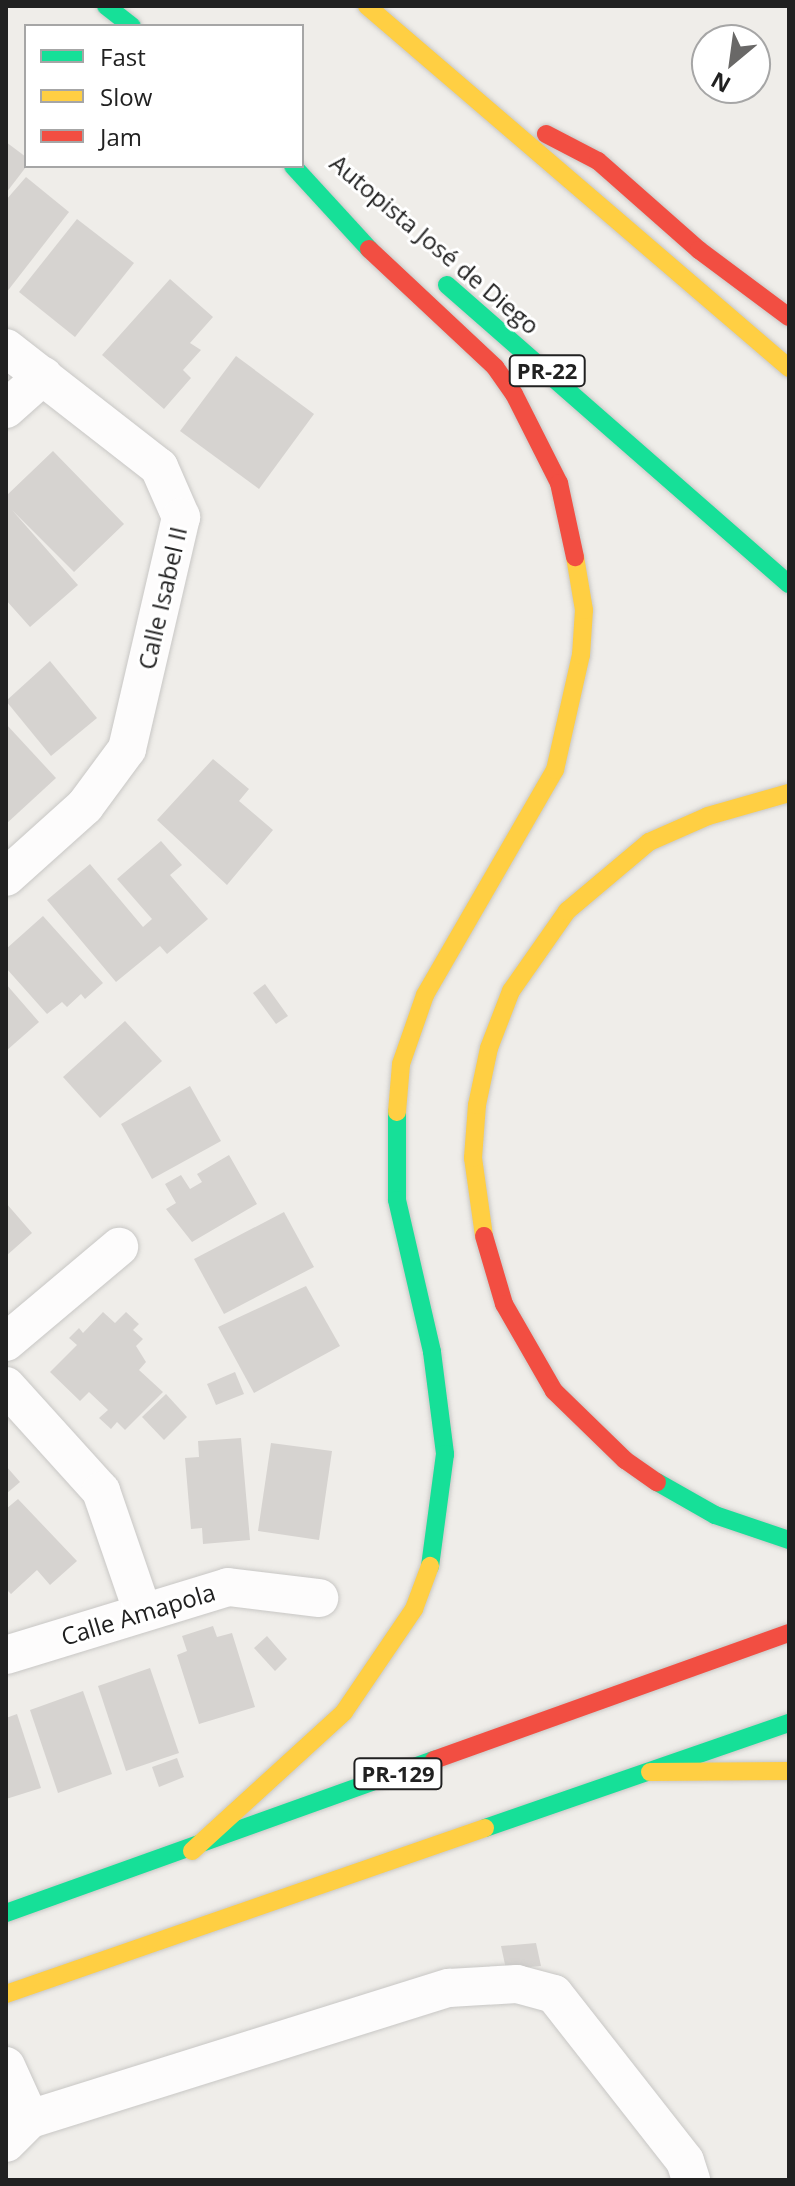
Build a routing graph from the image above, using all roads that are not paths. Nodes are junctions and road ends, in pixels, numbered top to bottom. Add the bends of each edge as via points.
1 (106, 6) edge
2 (367, 6) edge
3 (129, 24) edge
4 (485, 103) junction
5 (304, 164) edge
6 (295, 168) edge
7 (373, 222) dead end
8 (433, 273) dead end
9 (789, 317) edge
10 (6, 348) edge
11 (789, 368) edge
12 (43, 376) junction
13 (6, 409) edge
14 (789, 584) edge
15 (789, 793) edge
16 (6, 877) edge
17 (119, 1247) dead end
18 (6, 1342) edge
19 (6, 1386) edge
20 (789, 1540) edge
21 (319, 1598) dead end
22 (142, 1610) junction
23 (789, 1633) edge
24 (6, 1655) edge
25 (789, 1723) edge
26 (789, 1771) edge
27 (650, 1772) junction
28 (192, 1851) junction
29 (6, 1913) edge
30 (6, 1994) edge
31 (6, 2066) edge
32 (18, 2131) edge
33 (691, 2180) edge

1 - 3 main road
2 - 4 main road
4 - 9 main road via 598,161 699,250
4 - 11 main road
5 - 7 main road, Autopista José de Diego
6 - 28 main road via 399,282 495,367 514,394 559,483 584,610 581,655 555,770 457,933 425,995 401,1064 397,1200 432,1352 445,1454 429,1577 414,1609 344,1712
8 - 14 main road, Autopista José de Diego / PR-22
10 - 12 street, Calle Isabel II
12 - 13 street
12 - 16 street, Calle Isabel II via 159,467 181,517 127,749 85,806
15 - 20 main road via 708,816 649,842 567,911 511,991 489,1048 473,1158 486,1254 504,1304 554,1391 625,1460 665,1487 715,1515
17 - 18 street
19 - 22 street via 101,1491
21 - 22 street, Calle Amapola via 228,1587
22 - 24 street, Calle Amapola
23 - 28 main road, PR-129
25 - 27 main road
26 - 27 main road
27 - 30 main road
28 - 29 main road, PR-129
31 - 32 street
32 - 33 street via 449,1988 517,1984 554,1994 685,2161

